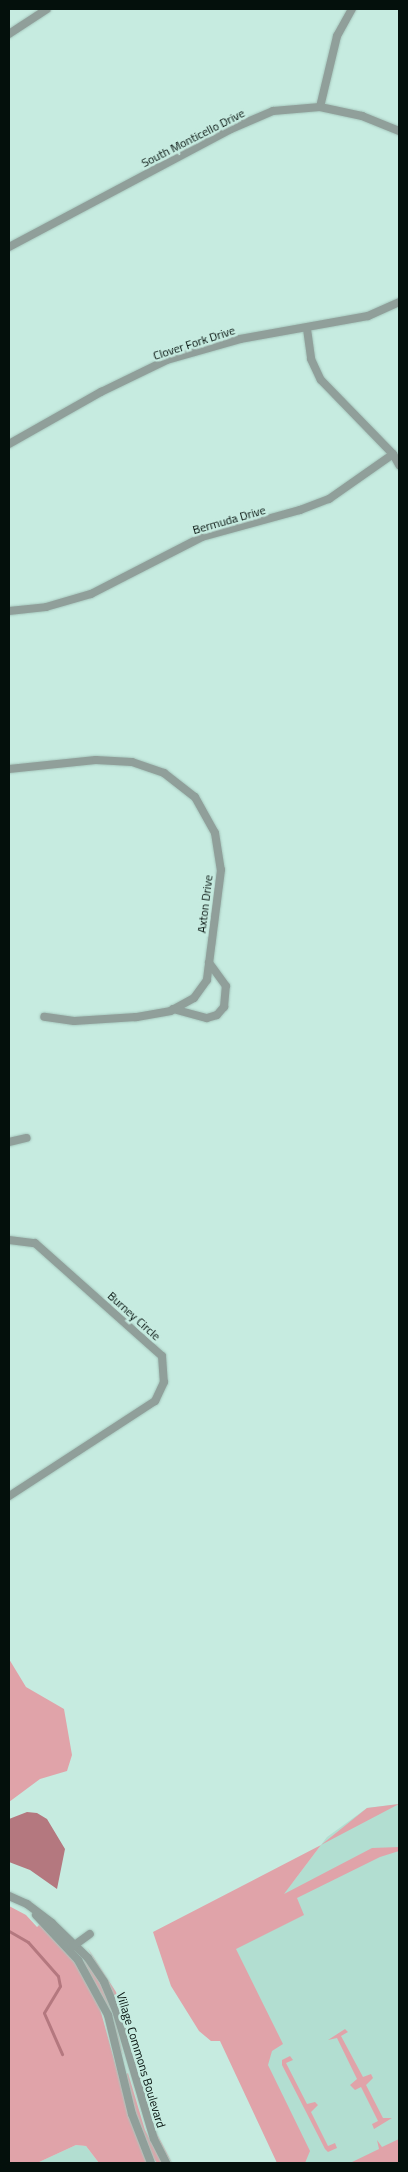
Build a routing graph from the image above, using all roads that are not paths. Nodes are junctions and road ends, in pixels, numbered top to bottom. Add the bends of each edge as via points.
1 (47, 9) edge
2 (352, 9) edge
3 (9, 34) edge
4 (320, 107) junction
5 (399, 131) edge
6 (9, 247) edge
7 (399, 302) edge
8 (307, 329) junction
9 (9, 444) edge
10 (393, 454) junction
11 (399, 465) edge
12 (9, 611) edge
13 (9, 769) edge
14 (209, 964) junction
15 (174, 1009) junction
16 (44, 1017) dead end
17 (26, 1138) dead end
18 (9, 1142) edge
19 (9, 1240) edge
20 (9, 1496) edge
21 (9, 1896) edge
22 (90, 1934) dead end
23 (71, 1947) junction
24 (130, 2062) junction
25 (120, 2065) junction
26 (151, 2163) edge
27 (166, 2163) edge

1 - 3 street
2 - 4 street via 337,36
4 - 5 street, South Monticello Drive via 362,116
4 - 6 street, South Monticello Drive via 273,111 231,129
7 - 8 street, Clover Fork Drive via 368,316
8 - 9 street, Clover Fork Drive via 240,339 167,360 93,396
8 - 10 street via 311,359 320,380
10 - 11 street
10 - 12 street, Bermuda Drive via 329,499 202,537 90,594 46,607
13 - 14 street, Axton Drive via 96,760 132,762 164,773 195,797 214,832 221,870
14 - 15 street, Axton Drive via 207,980 194,998
14 - 15 street via 226,986 224,1007 217,1015 207,1018
15 - 16 street, Axton Drive via 136,1017 74,1021
17 - 18 street
19 - 20 street, Burney Circle via 35,1243 162,1356 164,1382 155,1400
21 - 23 street, Village Commons Boulevard via 26,1904
22 - 23 street
23 - 24 street, Village Commons Boulevard via 104,1982 116,2010
23 - 25 street, Village Commons Boulevard via 108,2015
24 - 25 street
24 - 27 street, Village Commons Boulevard via 154,2139
25 - 26 street, Village Commons Boulevard via 132,2114

